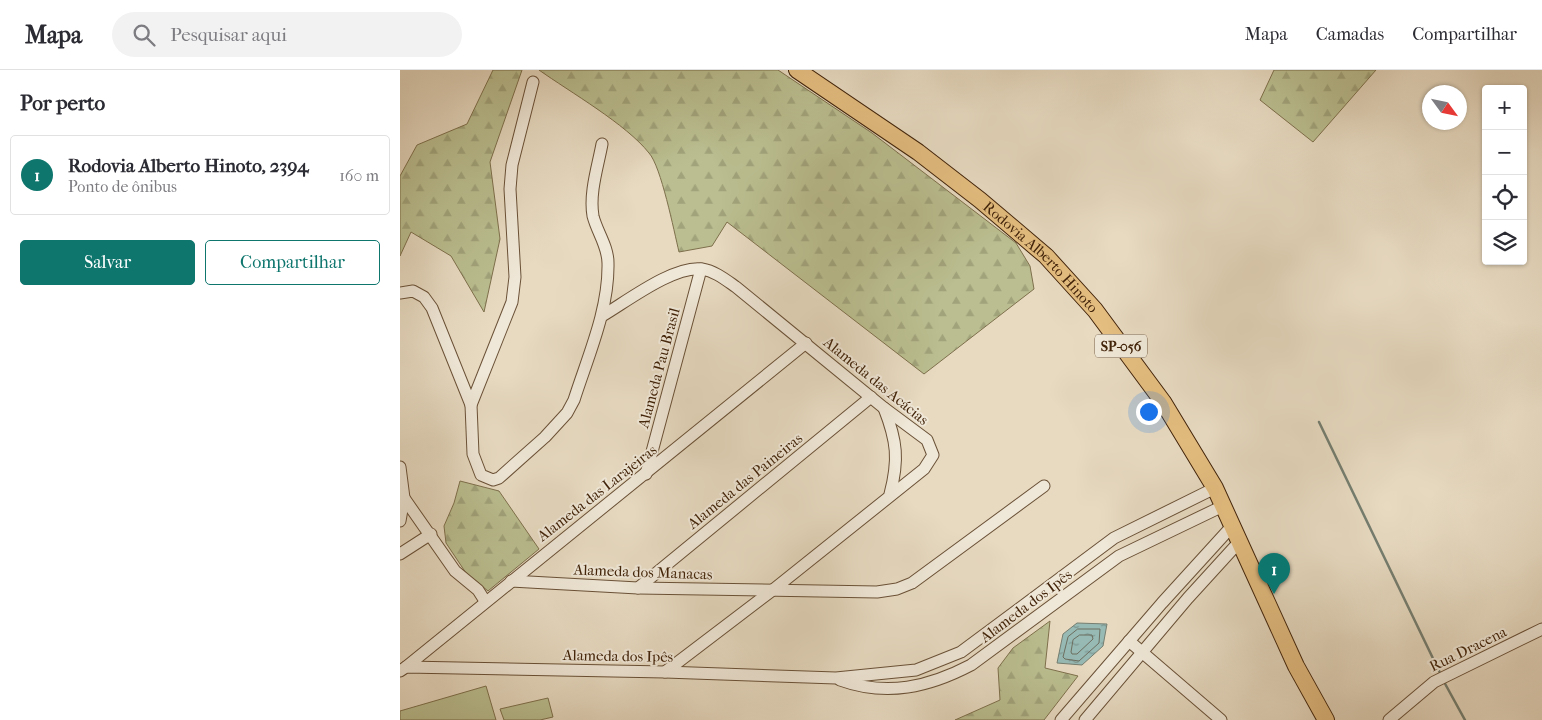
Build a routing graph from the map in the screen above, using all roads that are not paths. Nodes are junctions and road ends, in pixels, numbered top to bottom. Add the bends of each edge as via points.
1 (796, 70) edge
2 (533, 82) dead end
3 (602, 144) dead end
4 (701, 269) junction
5 (400, 293) edge
6 (602, 316) junction
7 (806, 343) junction
8 (871, 397) junction
9 (471, 405) junction
10 (884, 408) junction
11 (400, 467) edge
12 (646, 474) junction
13 (1044, 486) dead end
14 (1214, 488) junction
15 (890, 494) junction
16 (404, 498) junction
17 (1224, 506) junction
18 (400, 521) edge
19 (1146, 521) junction
20 (1233, 526) junction
21 (431, 534) junction
22 (1154, 538) junction
23 (1110, 541) junction
24 (1240, 541) junction
25 (400, 554) edge
26 (1119, 556) junction
27 (662, 569) junction
28 (511, 581) junction
29 (638, 588) junction
30 (1176, 588) junction
31 (664, 589) junction
32 (774, 589) junction
33 (1188, 598) junction
34 (485, 601) junction
35 (1159, 607) junction
36 (1172, 618) junction
37 (1542, 629) edge
38 (1129, 641) junction
39 (1141, 652) junction
40 (403, 669) edge
41 (665, 672) junction
42 (836, 678) junction
43 (1061, 720) edge
44 (1085, 720) edge
45 (1221, 720) edge
46 (1326, 720) edge
47 (1389, 720) edge

1 - 14 main road, Rodovia Alberto Hinoto / SP-056 via 918,152 1046,256 1095,310 1145,376
2 - 9 street via 512,165 510,189 515,277 512,302
3 - 6 street via 592,198 593,214 608,260
4 - 6 street via 669,276
4 - 7 street, Alameda das Acácias via 736,287
4 - 12 street, Alameda Pau Brasil
5 - 9 street via 413,291 424,297 432,308
6 - 9 street via 567,413 499,478 486,478 476,466
7 - 8 street, Alameda das Acácias
7 - 12 street, Alameda das Larajeiras
8 - 10 street, Alameda das Acácias
8 - 27 street, Alameda das Paineiras
10 - 15 street via 897,452
10 - 15 street, Alameda das Acácias via 927,440 933,455 924,468
11 - 16 street
12 - 28 street, Alameda das Larajeiras
13 - 32 street, Alameda dos Manacas via 933,569 897,589 877,592
14 - 17 main road, Rodovia Alberto Hinoto / SP-056
14 - 19 street, Alameda dos Ipês
15 - 32 street, Alameda das Acácias
16 - 18 street
16 - 21 street
17 - 20 main road, Rodovia Alberto Hinoto / SP-056
17 - 22 street, Alameda dos Ipês
19 - 22 street
19 - 23 street, Alameda dos Ipês
20 - 24 main road, Rodovia Alberto Hinoto / SP-056
20 - 30 street
21 - 25 street
21 - 34 street via 455,571 478,590
22 - 26 street, Alameda dos Ipês
23 - 26 street
23 - 42 street, Alameda dos Ipês via 961,652 916,670
24 - 33 street
24 - 46 main road, Rodovia Alberto Hinoto / SP-056 via 1296,666
26 - 42 street, Alameda dos Ipês via 971,665 948,677 926,685 877,690
27 - 29 street, Alameda das Paineiras
27 - 31 street
28 - 29 street, Alameda dos Manacas
28 - 34 street, Alameda das Larajeiras
29 - 31 street, Alameda dos Manacas
30 - 33 street
30 - 35 street
31 - 32 street, Alameda dos Manacas
32 - 41 street, Alameda das Acácias
33 - 36 street
34 - 40 street, Alameda das Larajeiras
35 - 36 street
35 - 38 street
36 - 39 street
37 - 47 street, Rua Dracena via 1434,682
38 - 39 street
38 - 43 street
39 - 44 street
39 - 45 street
40 - 41 street, Alameda dos Ipês
41 - 42 street, Alameda dos Ipês

